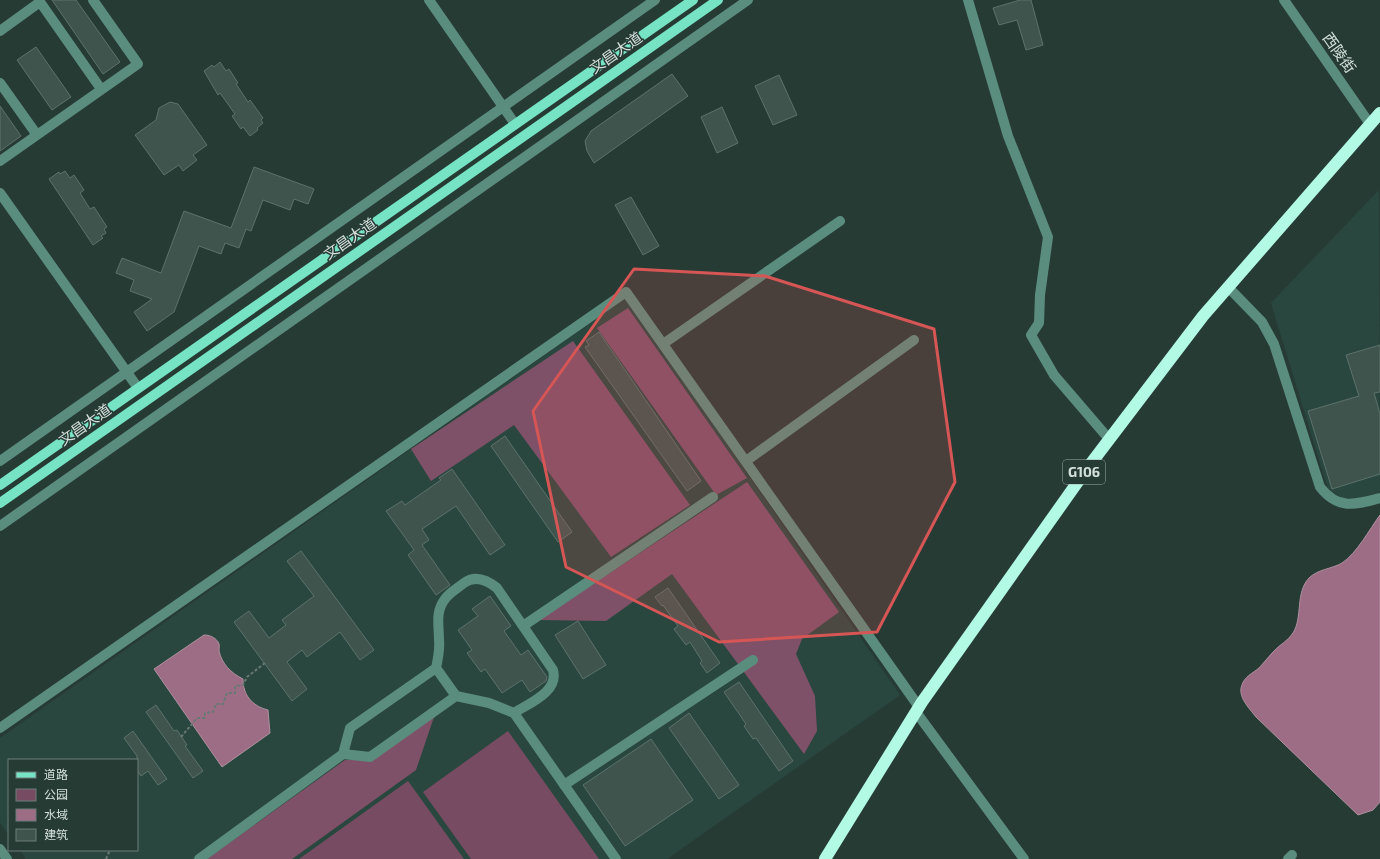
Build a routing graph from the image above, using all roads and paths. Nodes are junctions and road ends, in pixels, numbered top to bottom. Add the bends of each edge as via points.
1 (93, 0) edge
2 (429, 0) edge
3 (655, 0) edge
4 (693, 0) edge
5 (718, 0) edge
6 (748, 0) edge
7 (968, 0) edge
8 (1284, 0) edge
9 (0, 31) edge
10 (0, 83) edge
11 (102, 89) junction
12 (503, 107) junction
13 (1380, 113) edge
14 (515, 124) junction
15 (1370, 124) junction
16 (37, 135) junction
17 (0, 161) edge
18 (0, 193) edge
19 (840, 221) dead end
20 (1228, 286) junction
21 (914, 340) dead end
22 (663, 344) junction
23 (127, 372) junction
24 (138, 388) junction
25 (1109, 439) junction
26 (0, 461) edge
27 (746, 461) junction
28 (0, 485) edge
29 (713, 497) dead end
30 (1380, 498) edge
31 (0, 503) edge
32 (0, 526) edge
33 (523, 626) junction
34 (753, 660) dead end
35 (265, 663) dead end
36 (436, 668) junction
37 (456, 696) junction
38 (918, 709) junction
39 (514, 713) junction
40 (0, 728) edge
41 (181, 736) dead end
42 (343, 754) junction
43 (564, 785) junction
44 (0, 848) edge
45 (7, 859) edge
46 (199, 859) edge
47 (616, 859) edge
48 (825, 859) edge
49 (1024, 859) edge

1 - 11 street via 138,64
2 - 12 street
3 - 12 street
4 - 14 main road, 文昌大道
5 - 31 main road, 文昌大道
6 - 32 street
7 - 25 street via 1008,136 1048,237 1039,323 1031,335 1054,375
8 - 15 street, 西陵街
9 - 11 street via 40,2
10 - 16 street
11 - 16 street
12 - 14 street
12 - 23 street
13 - 15 highway, G106
14 - 24 main road, 文昌大道
15 - 20 highway, G106
16 - 17 street
18 - 23 street
19 - 22 street
20 - 25 highway, G106
20 - 30 street via 1262,322 1274,344 1320,487 1329,497 1349,505
21 - 27 street
22 - 27 street
22 - 40 street via 626,292
23 - 24 street
23 - 26 street
24 - 28 main road, 文昌大道
25 - 38 highway, G106
27 - 38 street
29 - 33 street
33 - 36 street via 497,588 485,580 470,579 450,594 442,604 437,620 440,641
33 - 39 street via 553,670 554,679 548,690
34 - 43 street
35 - 41 path via 247,677 243,685 235,686 235,693 227,692 223,704 216,704 213,712 205,713 205,718 197,718
36 - 37 street
36 - 42 street via 350,728
37 - 39 street via 488,703
37 - 42 street via 370,757
38 - 48 highway, G106
38 - 49 street
39 - 43 street
42 - 46 street
43 - 47 street
44 - 45 street

